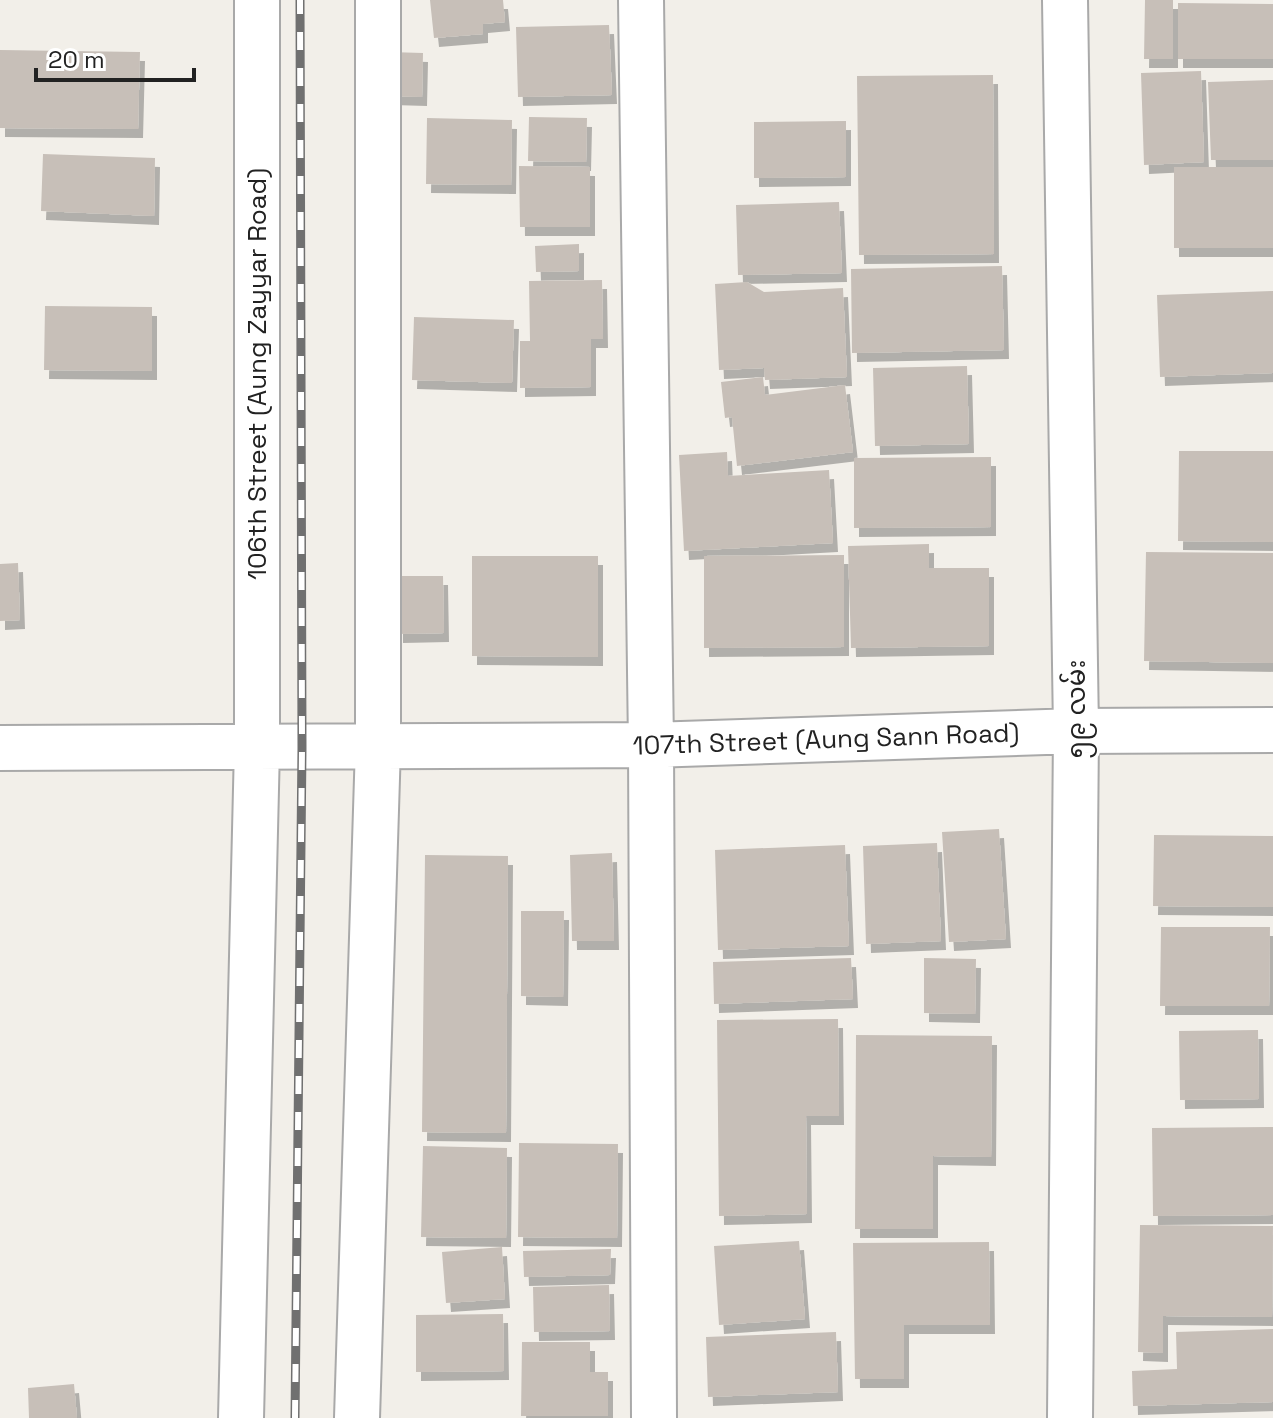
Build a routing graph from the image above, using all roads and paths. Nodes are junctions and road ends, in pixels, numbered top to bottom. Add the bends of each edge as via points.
1 (257, 0) edge
2 (378, 0) edge
3 (641, 0) edge
4 (1065, 0) edge
5 (1273, 730) edge
6 (1076, 731) junction
7 (651, 745) junction
8 (378, 746) junction
9 (257, 747) junction
10 (0, 748) edge
11 (241, 1418) edge
12 (357, 1418) edge
13 (654, 1418) edge
14 (1070, 1418) edge

1 - 9 street, 106th Street (Aung Zayyar Road)
2 - 8 street
3 - 7 street
4 - 6 street, ၅၉ လမ်း
5 - 6 street, 107th Street (Aung Sann Road)
6 - 7 street, 107th Street (Aung Sann Road)
6 - 14 street, ၅၉ လမ်း
7 - 8 street, 107th Street (Aung Sann Road)
7 - 13 street
8 - 9 street, 107th Street (Aung Sann Road)
8 - 12 street
9 - 10 street, 107th Street (Aung Sann Road)
9 - 11 street, 106th Street (Aung Zayyar Road)

